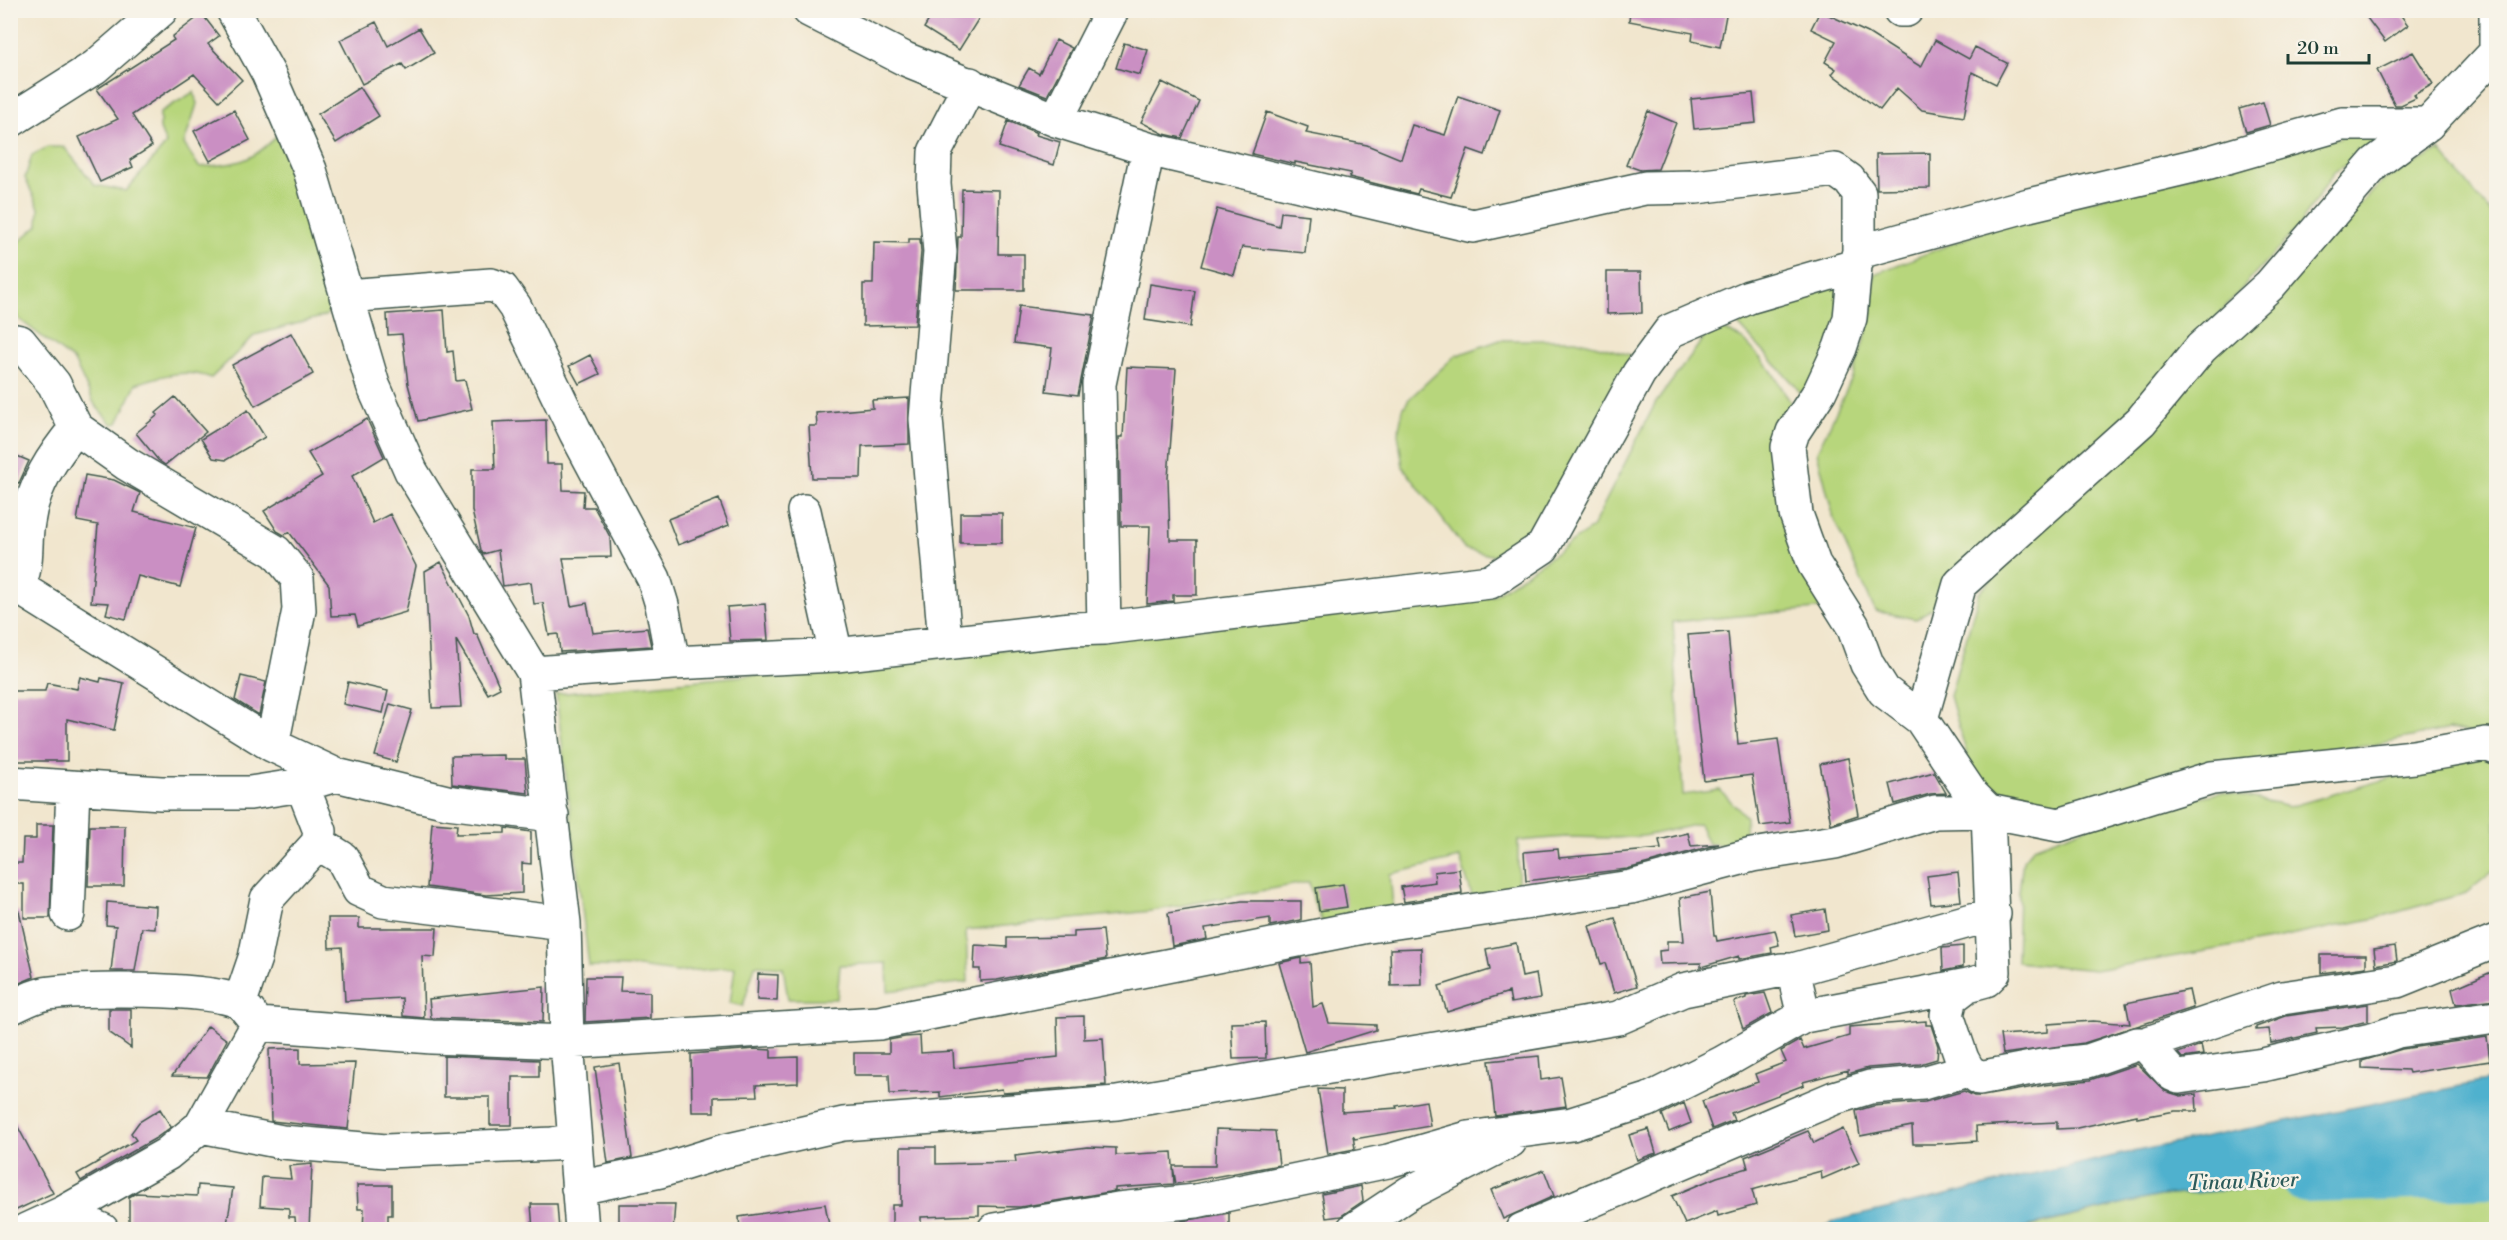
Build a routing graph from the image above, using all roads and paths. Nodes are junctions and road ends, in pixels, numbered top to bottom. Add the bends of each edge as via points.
1 (161, 10) edge
2 (233, 10) edge
3 (809, 10) edge
4 (1112, 10) edge
5 (1900, 10) edge
6 (1906, 10) edge
7 (2496, 13) edge
8 (2496, 52) edge
9 (970, 84) junction
10 (1056, 120) junction
11 (10, 122) edge
12 (2428, 124) junction
13 (1148, 149) junction
14 (1857, 259) junction
15 (346, 296) junction
16 (10, 340) edge
17 (75, 428) junction
18 (804, 511) dead end
19 (14, 583) edge
20 (1104, 628) junction
21 (945, 642) junction
22 (836, 654) junction
23 (673, 663) junction
24 (534, 673) junction
25 (1921, 720) junction
26 (272, 745) junction
27 (2496, 748) edge
28 (336, 775) junction
29 (10, 783) edge
30 (302, 785) junction
31 (73, 788) junction
32 (1988, 811) junction
33 (552, 815) junction
34 (318, 843) junction
35 (68, 914) dead end
36 (1994, 914) junction
37 (564, 923) junction
38 (2496, 941) edge
39 (1793, 970) junction
40 (1968, 985) junction
41 (10, 1008) edge
42 (249, 1013) junction
43 (1804, 1016) junction
44 (2496, 1017) edge
45 (567, 1042) junction
46 (2145, 1044) junction
47 (1968, 1070) junction
48 (201, 1126) junction
49 (1533, 1129) junction
50 (573, 1140) junction
51 (578, 1188) junction
52 (63, 1213) junction
53 (26, 1230) edge
54 (102, 1230) edge
55 (582, 1230) edge
56 (994, 1230) edge
57 (1353, 1230) edge
58 (1522, 1230) edge

1 - 11 street via 95,67
2 - 15 street via 268,73 310,170
3 - 9 street via 905,59
4 - 10 street
5 - 6 street
7 - 8 street
8 - 12 street
9 - 10 street
9 - 21 street via 935,152 940,252 926,419
10 - 13 street
12 - 14 street via 2342,124 2210,162 2029,205
12 - 25 street via 2375,163 2270,285 2201,348 2141,421 1960,584
13 - 14 street via 1473,226 1645,188 1696,187 1835,170 1859,194
13 - 20 street via 1099,384
14 - 20 street via 1749,297 1670,331 1639,373 1543,547 1490,582
14 - 25 street via 1850,318 1840,348 1788,447 1796,514 1814,564 1853,627 1866,664 1884,691
15 - 23 street via 491,285 502,289 515,306 576,433 654,579
15 - 24 street via 373,385 411,471
16 - 17 street via 20,342 54,384
17 - 19 street via 52,457 36,492 28,522 23,575
17 - 26 street via 127,464 276,552 297,578 299,610
18 - 22 street
19 - 26 street
20 - 21 street
21 - 22 street
22 - 23 street
23 - 24 street
24 - 33 street
25 - 32 street via 1972,795
26 - 28 street
27 - 32 street via 2486,744 2414,757 2212,778 2059,825
28 - 30 street
28 - 33 street via 447,802
29 - 31 street
30 - 31 street via 250,793
30 - 34 street via 320,831
31 - 35 street
32 - 36 street
32 - 45 street via 1935,812 1835,842 1752,855 1631,887 1363,927 879,1023
33 - 37 street
34 - 37 street via 342,858 359,890 382,901
34 - 42 street via 267,899
36 - 39 street
36 - 40 street via 1995,972 1986,980
37 - 45 street
38 - 46 street via 2397,981 2283,998
39 - 43 street
39 - 51 street via 1683,990 1618,1018 1117,1103 843,1124
40 - 43 street
40 - 47 street via 1951,998 1947,1015
41 - 42 street via 42,994 71,990 175,992 215,995
42 - 45 street via 432,1037
42 - 48 street
43 - 49 street via 1648,1100 1572,1124
44 - 46 street via 2398,1031 2263,1065 2179,1077
45 - 50 street
46 - 47 street via 2088,1061 1979,1078
47 - 58 street via 1923,1083 1870,1087 1834,1098
48 - 50 street via 282,1142 386,1151
48 - 52 street via 167,1154
49 - 56 street via 1468,1138 1388,1161 1196,1202 1118,1209
49 - 57 street via 1408,1193
50 - 51 street
51 - 55 street
52 - 53 street
52 - 54 street

